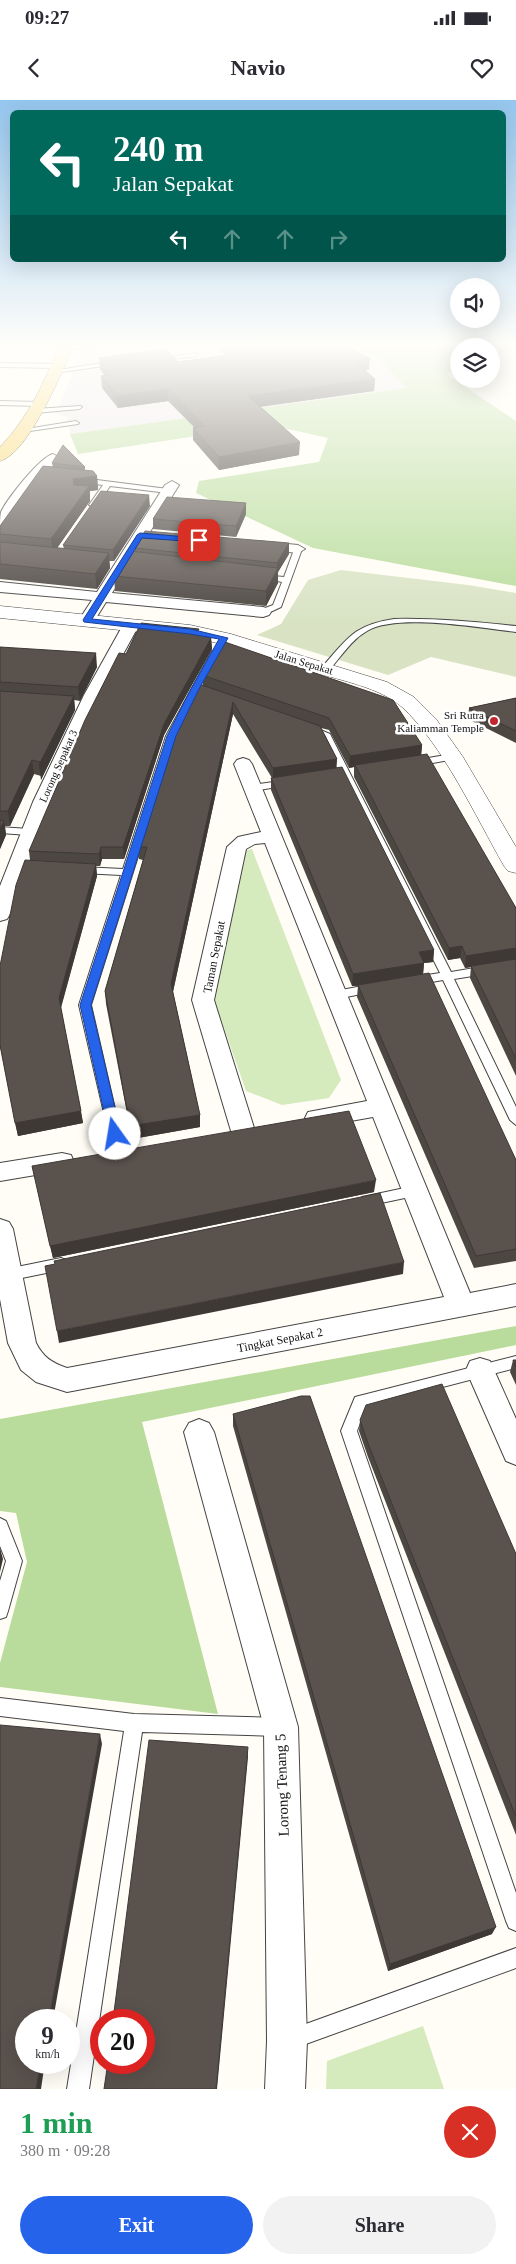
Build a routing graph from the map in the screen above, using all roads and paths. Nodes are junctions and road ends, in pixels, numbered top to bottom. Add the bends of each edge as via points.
1 (16, 438) edge
2 (0, 456) edge
3 (52, 458) dead end
4 (70, 478) edge
5 (108, 484) junction
6 (170, 488) joint
7 (87, 514) edge
8 (0, 522) edge
9 (140, 535) junction
10 (160, 537) edge
11 (239, 544) edge
12 (298, 549) joint
13 (258, 577) edge
14 (287, 580) junction
15 (0, 587) edge
16 (102, 597) junction
17 (0, 612) edge
18 (263, 612) joint
19 (87, 620) junction
20 (131, 625) junction
21 (516, 629) edge
22 (224, 638) junction
23 (90, 660) edge
24 (110, 661) junction
25 (326, 668) junction
26 (297, 724) edge
27 (452, 757) junction
28 (243, 764) dead end
29 (404, 765) edge
30 (300, 781) edge
31 (253, 788) junction
32 (516, 821) edge
33 (492, 825) junction
34 (0, 830) edge
35 (29, 832) junction
36 (272, 836) junction
37 (516, 866) edge
38 (72, 869) edge
39 (128, 872) junction
40 (0, 914) edge
41 (516, 964) edge
42 (448, 976) junction
43 (401, 984) edge
44 (382, 987) edge
45 (336, 995) junction
46 (381, 1107) junction
47 (516, 1120) edge
48 (298, 1121) edge
49 (243, 1131) edge
50 (110, 1154) joint
51 (0, 1172) edge
52 (414, 1191) junction
53 (356, 1203) edge
54 (0, 1229) edge
55 (75, 1261) edge
56 (7, 1275) junction
57 (516, 1295) edge
58 (460, 1306) junction
59 (516, 1362) edge
60 (480, 1370) junction
61 (199, 1432) dead end
62 (516, 1452) edge
63 (0, 1526) edge
64 (0, 1611) edge
65 (0, 1707) edge
66 (134, 1723) junction
67 (282, 1727) junction
68 (516, 1921) edge
69 (516, 1958) edge
70 (288, 2041) junction
71 (78, 2089) edge
72 (285, 2089) edge

1 - 2 main road
3 - 8 street
4 - 5 lane
5 - 6 lane
5 - 7 lane
6 - 9 street
9 - 10 street
9 - 16 street
11 - 12 street
12 - 14 lane
13 - 14 lane
14 - 18 lane via 276,607
15 - 16 street
16 - 18 street
16 - 19 street
17 - 19 street, Jalan Sepakat
19 - 20 street, Jalan Sepakat
20 - 22 street, Jalan Sepakat
20 - 24 street, Lorong Sepakat 3
21 - 25 lane via 433,621 384,624 366,628 354,637
22 - 25 street, Jalan Sepakat
22 - 39 lane via 172,736
23 - 24 street
24 - 35 street, Lorong Sepakat 3 via 81,706
25 - 27 street, Jalan Sepakat via 380,686 407,701 429,723
26 - 42 lane via 325,734
27 - 29 lane
27 - 33 street, Jalan Sepakat
28 - 31 street
30 - 31 lane
31 - 36 street
32 - 33 street
33 - 37 street, Jalan Sepakat
34 - 35 lane
35 - 40 street, Lorong Sepakat 3 via 21,867
36 - 45 street
36 - 49 street, Taman Sepakat via 251,838 237,847 203,1000
38 - 39 lane
39 - 50 lane via 85,1005
41 - 42 lane
42 - 43 lane
42 - 47 lane
44 - 45 lane
45 - 46 street
46 - 48 street
46 - 52 street
50 - 51 street
52 - 53 lane
52 - 58 street
54 - 56 street
55 - 56 lane
56 - 58 street, Tingkat Sepakat 2 via 22,1343 30,1362 46,1373 67,1380
57 - 58 street, Tingkat Sepakat 2
59 - 60 lane
60 - 62 street
60 - 68 lane via 360,1402 348,1431
61 - 67 street, Lorong Tenang 5
63 - 64 lane via 14,1561
65 - 66 lane
66 - 67 lane
66 - 71 lane
67 - 70 street, Lorong Tenang 5
69 - 70 lane
70 - 72 street, Lorong Tenang 5

